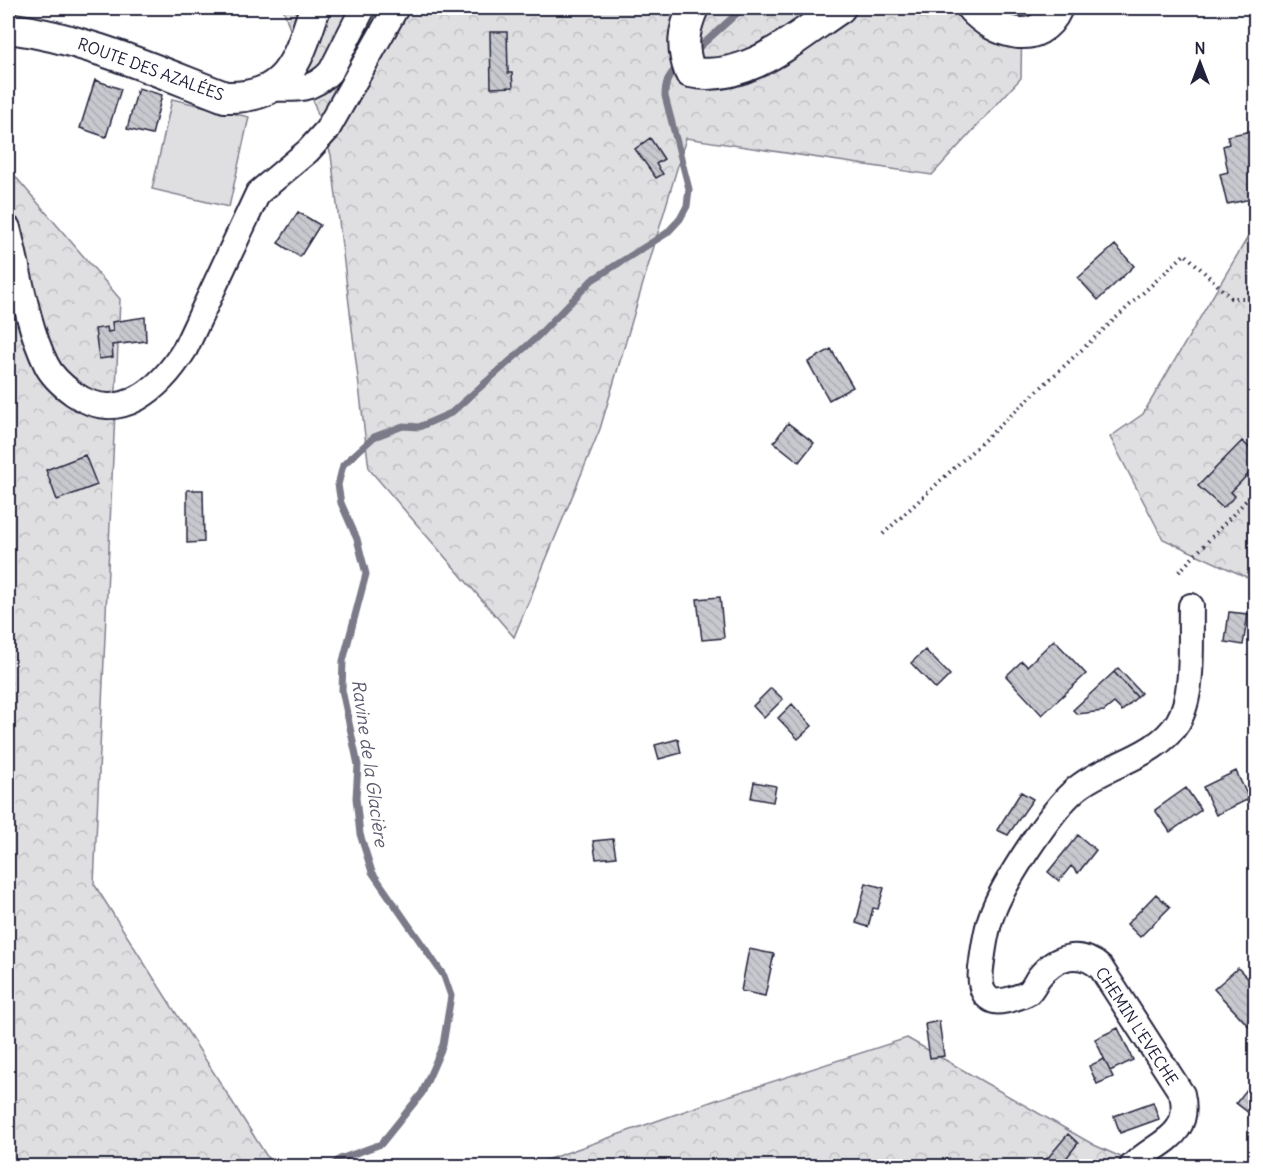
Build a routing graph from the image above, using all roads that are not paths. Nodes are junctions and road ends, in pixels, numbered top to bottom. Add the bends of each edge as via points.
1 (315, 8) edge
2 (363, 8) edge
3 (396, 8) edge
4 (840, 8) edge
5 (972, 8) edge
6 (1057, 8) edge
7 (688, 20) edge
8 (8, 28) edge
9 (270, 88) junction
10 (8, 228) edge
11 (1191, 606) dead end
12 (1132, 1167) edge

1 - 9 main road, ROUTE DES AZALÉES via 299,57 283,79
2 - 9 street via 323,80 304,89
3 - 10 street via 327,130 258,193 172,369 157,386 134,401 112,406 83,400 61,385 47,366
4 - 7 main road via 770,55 710,76 690,72 683,54
5 - 6 main road via 999,29 1023,34 1041,26
8 - 9 main road, ROUTE DES AZALÉES via 47,33 94,47 225,97 242,98
11 - 12 street, CHEMIN L'EVECHE via 1188,693 1177,724 1152,747 1098,774 1058,807 1001,894 988,927 981,969 980,980 986,995 990,1000 1001,1001 1029,991 1058,959 1079,957 1101,968 1182,1094 1184,1104 1183,1121 1174,1135

